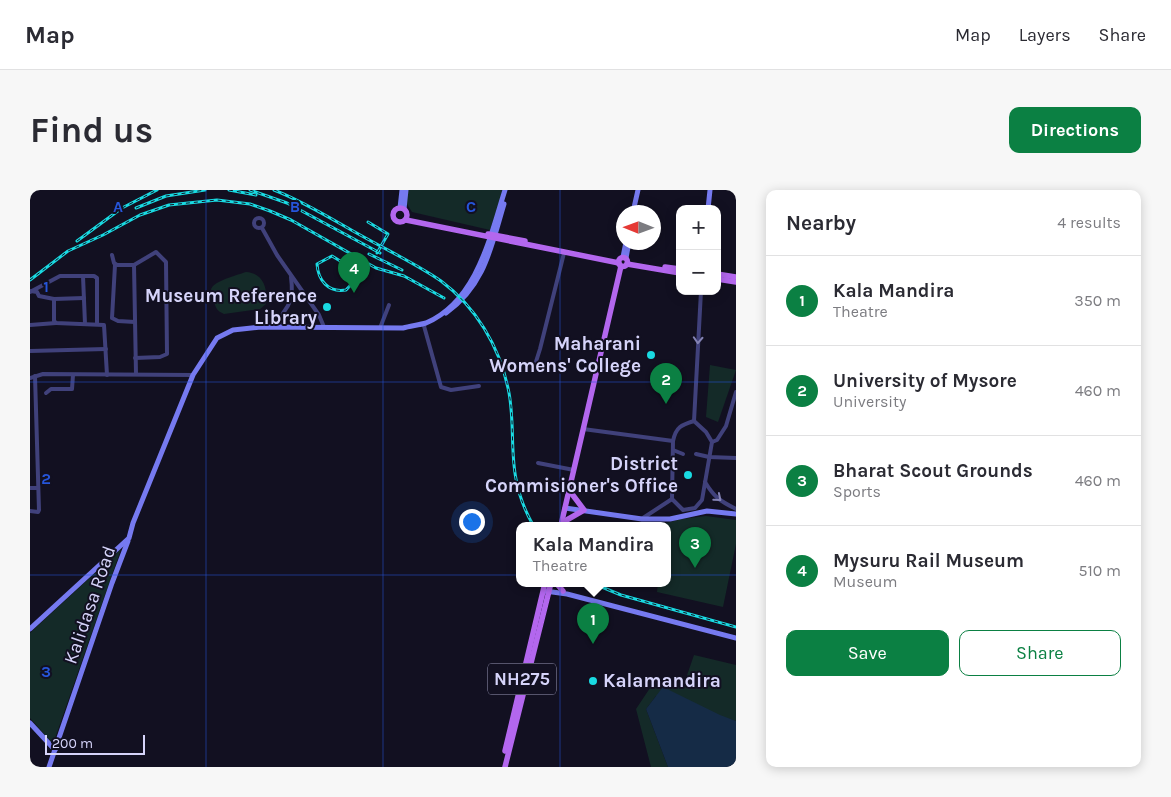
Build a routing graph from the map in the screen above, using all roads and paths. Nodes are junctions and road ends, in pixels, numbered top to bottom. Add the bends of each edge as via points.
1 (402, 190) edge
2 (406, 190) edge
3 (507, 190) edge
4 (640, 190) edge
5 (710, 190) edge
6 (636, 205) edge
7 (708, 205) edge
8 (402, 209) junction
9 (407, 218) junction
10 (262, 228) dead end
11 (492, 236) junction
12 (625, 250) edge
13 (627, 250) edge
14 (564, 253) junction
15 (112, 255) dead end
16 (623, 262) junction
17 (115, 265) junction
18 (134, 265) junction
19 (676, 269) edge
20 (676, 272) edge
21 (291, 275) junction
22 (721, 275) edge
23 (83, 276) junction
24 (736, 278) edge
25 (721, 280) edge
26 (736, 282) edge
27 (31, 291) edge
28 (701, 295) edge
29 (84, 298) junction
30 (54, 299) junction
31 (388, 305) dead end
32 (319, 319) junction
33 (135, 322) junction
34 (30, 324) edge
35 (56, 324) junction
36 (85, 324) junction
37 (98, 324) junction
38 (424, 326) junction
39 (281, 327) junction
40 (255, 328) junction
41 (316, 328) junction
42 (380, 328) junction
43 (323, 329) junction
44 (106, 350) junction
45 (30, 351) edge
46 (135, 358) junction
47 (533, 371) dead end
48 (136, 374) junction
49 (73, 375) junction
50 (107, 375) junction
51 (193, 375) junction
52 (35, 376) junction
53 (30, 378) edge
54 (479, 386) dead end
55 (736, 392) edge
56 (46, 393) dead end
57 (694, 421) junction
58 (30, 425) edge
59 (37, 425) junction
60 (585, 429) junction
61 (673, 441) junction
62 (712, 442) junction
63 (38, 445) junction
64 (30, 446) edge
65 (673, 450) junction
66 (683, 454) dead end
67 (696, 454) dead end
68 (710, 457) junction
69 (736, 458) edge
70 (538, 462) dead end
71 (574, 470) junction
72 (705, 482) junction
73 (30, 488) edge
74 (38, 488) junction
75 (572, 494) junction
76 (672, 499) junction
77 (567, 508) junction
78 (736, 509) edge
79 (584, 510) junction
80 (30, 511) edge
81 (691, 512) junction
82 (736, 514) edge
83 (642, 519) junction
84 (564, 522) edge
85 (566, 522) edge
86 (129, 538) junction
87 (547, 587) edge
88 (560, 587) edge
89 (565, 592) junction
90 (30, 629) edge
91 (736, 638) edge
92 (30, 723) edge
93 (55, 750) junction
94 (50, 764) edge
95 (45, 767) edge
96 (501, 767) edge
97 (505, 767) edge

1 - 8 main road
2 - 8 main road
3 - 11 main road
4 - 6 main road
5 - 7 main road
8 - 9 main road
8 - 9 main road via 394,212 394,219 400,223
9 - 11 main road
10 - 21 street
11 - 14 main road
11 - 16 main road
11 - 38 main road via 477,282 454,308
11 - 42 main road via 473,279 443,312 426,322 403,328
12 - 16 main road
13 - 16 main road
14 - 16 main road
14 - 47 street
15 - 17 street
16 - 19 main road
16 - 20 main road
16 - 60 main road
17 - 18 street
17 - 33 street via 112,318
18 - 33 street
18 - 46 street via 156,252 166,262 167,354
21 - 32 street
21 - 39 street via 292,294 290,304 282,312
22 - 24 main road
23 - 27 street via 57,277
23 - 29 street
23 - 37 street via 97,278
25 - 26 main road
27 - 30 street
28 -> 57 street
29 - 30 street
29 - 36 street
30 - 35 street
31 - 42 street
32 - 41 street
32 - 43 street
33 - 46 street
34 - 35 street
35 - 36 street
36 - 37 street
37 - 44 street via 105,327
38 - 43 main road via 403,331
38 - 54 street via 441,387 451,390
39 - 40 main road
39 - 41 main road
40 - 41 main road
40 - 51 main road, Kalidasa Road via 233,330 217,338
41 - 43 main road
42 - 43 main road
44 - 45 street
44 - 50 street
46 - 48 street
48 - 50 street
48 - 51 street
49 - 50 street
49 - 52 street
49 - 56 street via 72,389 51,388
51 - 86 main road, Kalidasa Road
52 - 53 street
52 - 59 street
55 - 62 street via 726,426
57 - 61 street via 683,424 675,432
57 - 62 street
58 - 59 street
59 - 63 street
60 - 61 street
60 - 71 main road
60 - 75 main road
61 - 65 street
62 - 68 street
63 - 64 street
63 - 74 street
65 - 66 street
65 - 76 street
67 - 68 street
68 - 69 street
68 - 72 street
70 - 71 street
71 - 77 main road
72 -> 78 street via 713,495
72 - 81 street via 702,500
73 - 74 street
74 - 80 street via 39,511
75 - 77 main road
75 - 79 main road
76 - 81 street via 682,510
76 - 83 street
77 - 79 main road
77 - 84 main road
79 - 83 main road
79 - 85 main road
81 - 82 main road
81 - 83 main road via 670,519
86 - 90 main road
86 - 93 main road, Kalidasa Road
87 - 89 main road
87 - 96 main road, NH275
87 - 97 main road
88 - 89 main road
89 - 91 main road
92 - 93 main road
93 - 94 main road, Kalidasa Road
94 - 95 street

